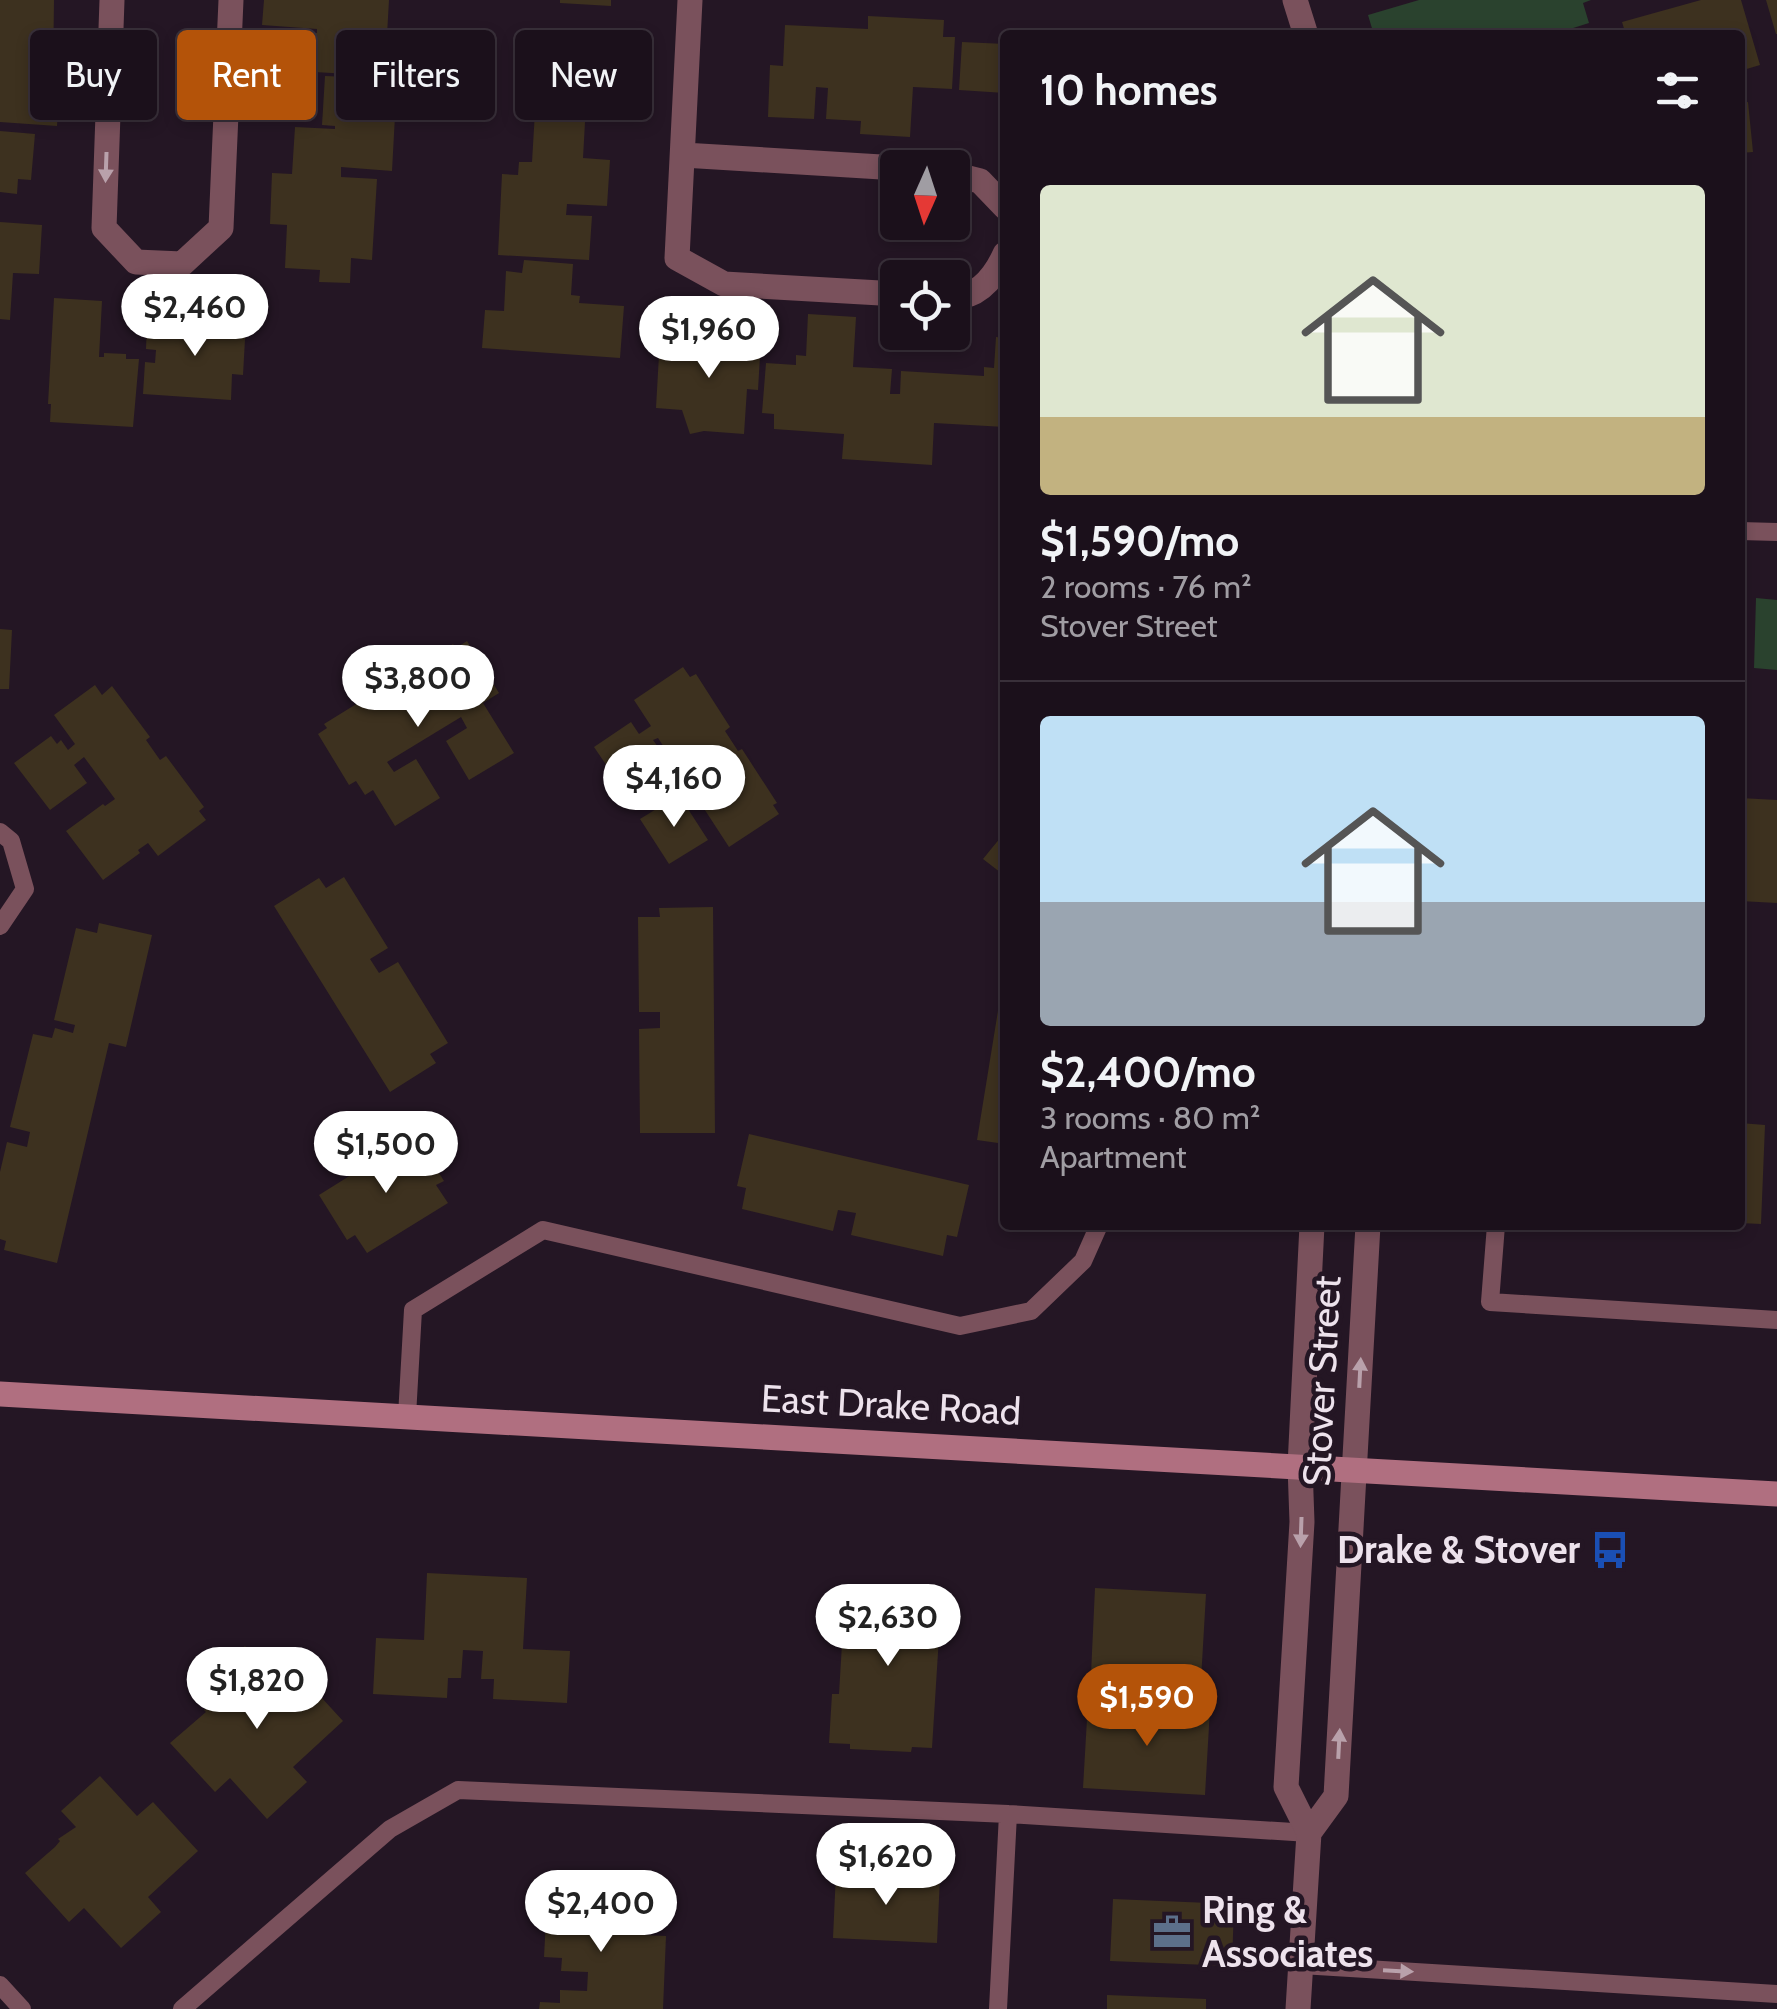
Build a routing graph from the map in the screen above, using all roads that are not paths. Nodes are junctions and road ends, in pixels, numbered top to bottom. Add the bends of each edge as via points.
1 (112, 0) edge
2 (232, 0) edge
3 (690, 0) edge
4 (1295, 0) edge
5 (1304, 30) edge
6 (682, 155) junction
7 (880, 167) edge
8 (970, 178) edge
9 (1000, 202) edge
10 (1000, 265) edge
11 (880, 293) edge
12 (970, 294) edge
13 (1745, 531) edge
14 (1777, 532) edge
15 (0, 832) edge
16 (0, 926) edge
17 (1098, 1230) edge
18 (1312, 1230) edge
19 (1368, 1230) edge
20 (1496, 1230) edge
21 (1777, 1320) edge
22 (0, 1394) edge
23 (407, 1416) junction
24 (1300, 1466) junction
25 (1354, 1470) junction
26 (1777, 1494) edge
27 (1008, 1814) junction
28 (1309, 1833) junction
29 (1300, 1965) junction
30 (0, 1985) edge
31 (1777, 1994) edge
32 (22, 2009) edge
33 (182, 2009) edge
34 (998, 2009) edge
35 (1298, 2009) edge

1 -> 2 street via 104,228 136,262 182,264 221,228
3 - 6 street
4 - 5 street
6 - 7 street
6 - 11 street via 676,258 724,284
8 - 9 street
10 - 12 street
13 - 14 lane
15 - 16 lane via 11,841 25,889
17 - 23 lane via 1083,1262 1030,1311 960,1326 543,1230 413,1310
18 - 24 street, Stover Street
25 -> 19 street, Stover Street
20 - 21 lane via 1490,1302
22 - 23 main road, East Drake Road
23 - 24 main road, East Drake Road
24 - 25 main road, East Drake Road
24 -> 28 street, Stover Street via 1286,1787
25 - 26 main road, East Drake Road
28 -> 25 street, Stover Street via 1336,1796
27 - 28 lane
27 - 33 lane via 458,1790 390,1828
27 - 34 lane
28 - 29 street, Stover Street
29 -> 31 lane
29 - 35 street, Stover Street
30 - 32 lane

